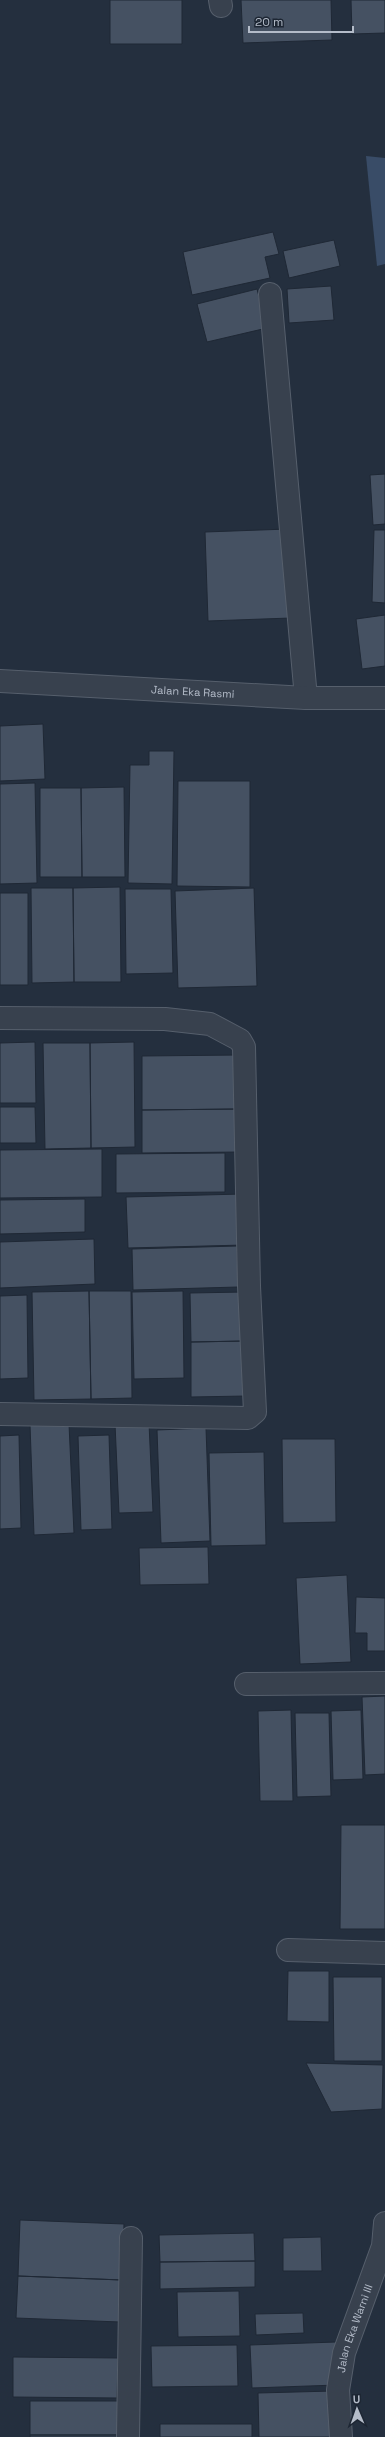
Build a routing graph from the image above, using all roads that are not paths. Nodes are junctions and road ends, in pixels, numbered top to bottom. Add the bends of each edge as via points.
1 (270, 294) dead end
2 (0, 681) edge
3 (306, 698) junction
4 (385, 698) edge
5 (0, 1018) edge
6 (0, 1414) edge
7 (385, 1683) edge
8 (246, 1684) dead end
9 (288, 1950) dead end
10 (385, 1953) edge
11 (385, 2223) edge
12 (131, 2238) dead end
13 (384, 2246) edge
14 (128, 2437) edge
15 (342, 2437) edge

1 - 3 street
2 - 3 street, Jalan Eka Rasmi
3 - 4 street, Jalan Eka Rasmi
5 - 6 street via 166,1019 210,1024 240,1040 244,1047 248,1286 255,1412 248,1418
7 - 8 street
9 - 10 street
11 - 13 street, Jalan Eka Warni III
12 - 14 street
13 - 15 street, Jalan Eka Warni III via 344,2353 338,2390

